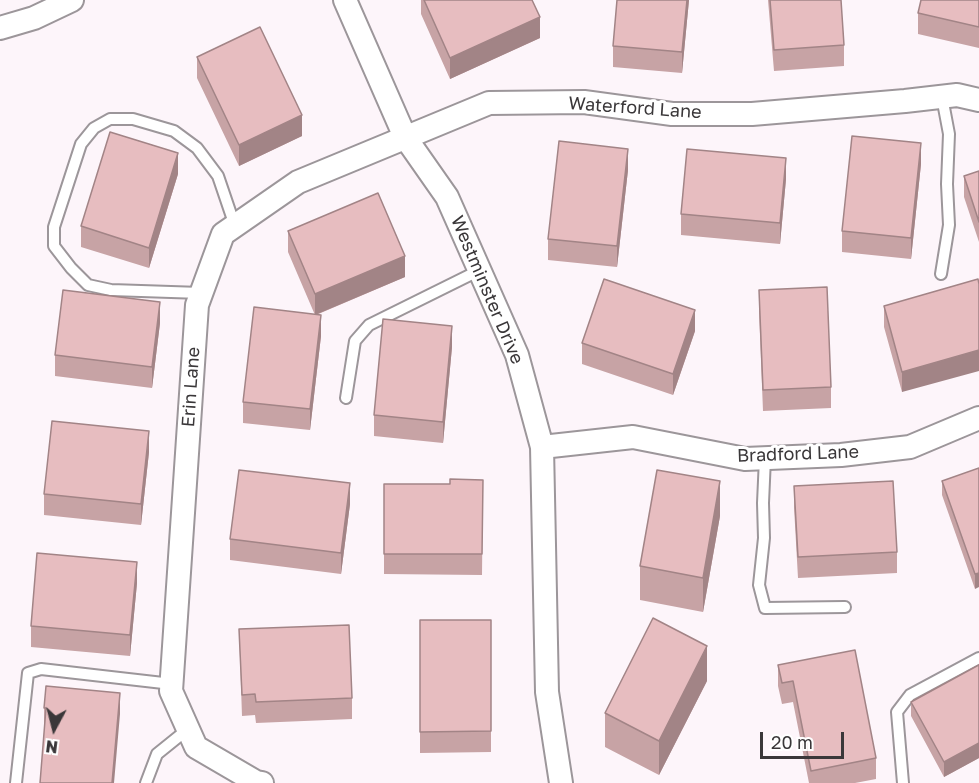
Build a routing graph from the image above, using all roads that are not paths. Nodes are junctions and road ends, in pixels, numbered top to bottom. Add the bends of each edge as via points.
1 (72, 0) edge
2 (345, 0) edge
3 (0, 28) edge
4 (942, 97) junction
5 (979, 100) edge
6 (405, 136) junction
7 (235, 226) junction
8 (480, 270) junction
9 (941, 274) dead end
10 (201, 293) junction
11 (346, 398) dead end
12 (979, 418) edge
13 (542, 447) junction
14 (765, 458) junction
15 (844, 607) dead end
16 (979, 658) edge
17 (172, 684) junction
18 (192, 738) junction
19 (16, 783) edge
20 (147, 783) edge
21 (262, 783) edge
22 (561, 783) edge
23 (903, 783) edge

1 - 3 street via 34,18
2 - 6 street, Westminster Drive
4 - 5 street, Waterford Lane via 957,95
4 - 6 street, Waterford Lane via 753,114 672,114 584,102 489,103
4 - 9 lane via 948,134 949,225
6 - 7 street, Erin Lane via 298,182
6 - 8 street, Westminster Drive via 447,197
7 - 10 street, Erin Lane via 224,234
7 - 10 lane via 219,176 197,148 174,131 133,119 110,119 94,128 81,144 54,227 54,246 70,268 88,285 111,290
8 - 11 lane via 369,325 355,341
8 - 13 street, Westminster Drive via 517,355
10 - 17 street, Erin Lane via 197,305
12 - 14 street, Bradford Lane via 910,447
13 - 14 street, Bradford Lane via 633,438 745,459
13 - 22 street, Westminster Drive via 547,692
14 - 15 lane via 759,585 765,609
16 - 23 lane via 910,694 897,712
17 - 18 street, Erin Lane via 171,691
17 - 19 lane via 41,669 28,673
18 - 20 lane via 157,754
18 - 21 street

